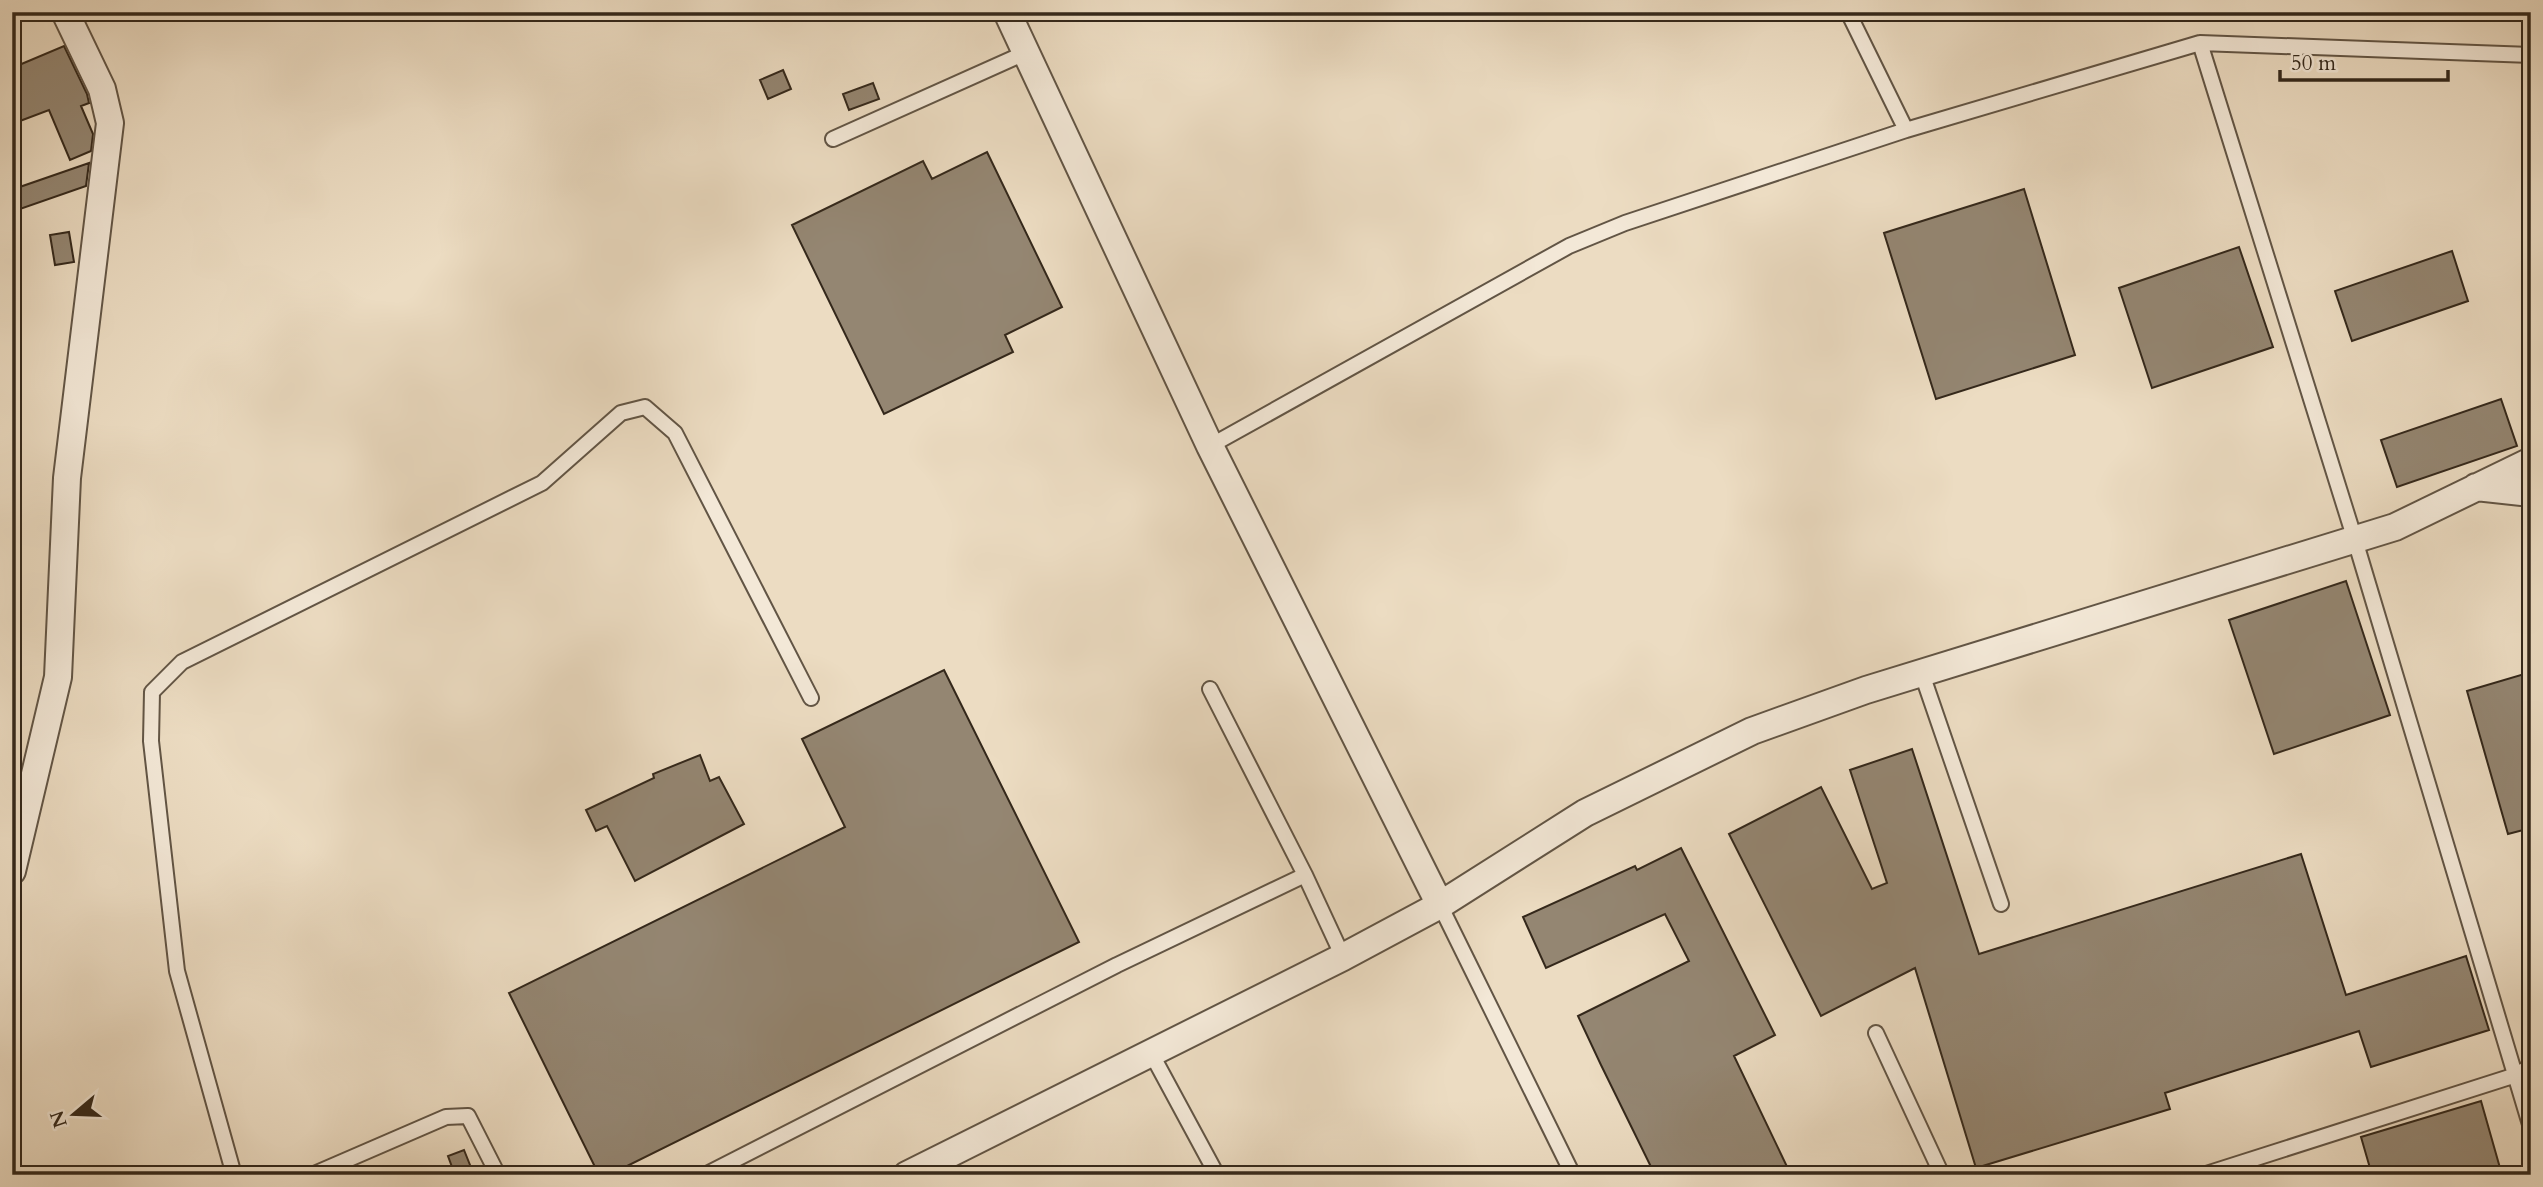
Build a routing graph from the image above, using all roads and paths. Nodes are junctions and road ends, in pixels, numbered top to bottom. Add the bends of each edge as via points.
1 (65, 12) edge
2 (1007, 12) edge
3 (1848, 12) edge
4 (2200, 43) junction
5 (1025, 53) junction
6 (2531, 55) edge
7 (1906, 130) junction
8 (833, 139) dead end
9 (1210, 446) junction
10 (2531, 461) edge
11 (2475, 486) junction
12 (2531, 493) edge
13 (2355, 540) junction
14 (1922, 674) junction
15 (1210, 690) dead end
16 (811, 698) dead end
17 (12, 871) edge
18 (1305, 874) junction
19 (2001, 904) dead end
20 (1440, 905) junction
21 (1343, 957) junction
22 (1877, 1033) dead end
23 (1150, 1051) junction
24 (2531, 1066) edge
25 (2516, 1075) junction
26 (2531, 1128) edge
27 (233, 1175) edge
28 (312, 1175) edge
29 (498, 1175) edge
30 (705, 1175) edge
31 (907, 1175) edge
32 (1217, 1175) edge
33 (1573, 1175) edge
34 (1942, 1175) edge
35 (2203, 1175) edge

1 - 17 street via 102,89 110,123 67,478 58,677
2 - 5 street
3 - 7 lane
4 - 6 lane
4 - 7 lane
4 - 13 lane
5 - 8 lane
5 - 9 street
7 - 9 lane via 1625,223 1569,246
9 - 20 street
10 - 11 street
11 - 12 street
11 - 13 street via 2395,527
13 - 14 street
13 - 25 lane
14 - 19 lane
14 - 20 street via 1740,737 1585,813
15 - 18 lane
16 - 27 lane via 676,433 645,407 621,413 542,483 182,662 152,692 150,741 177,971
18 - 21 lane
18 - 30 lane
20 - 21 street
20 - 33 lane
21 - 23 street
22 - 34 lane
23 - 31 street
23 - 32 lane
24 - 25 lane
25 - 26 lane
25 - 35 lane
28 - 29 lane via 446,1117 468,1116

